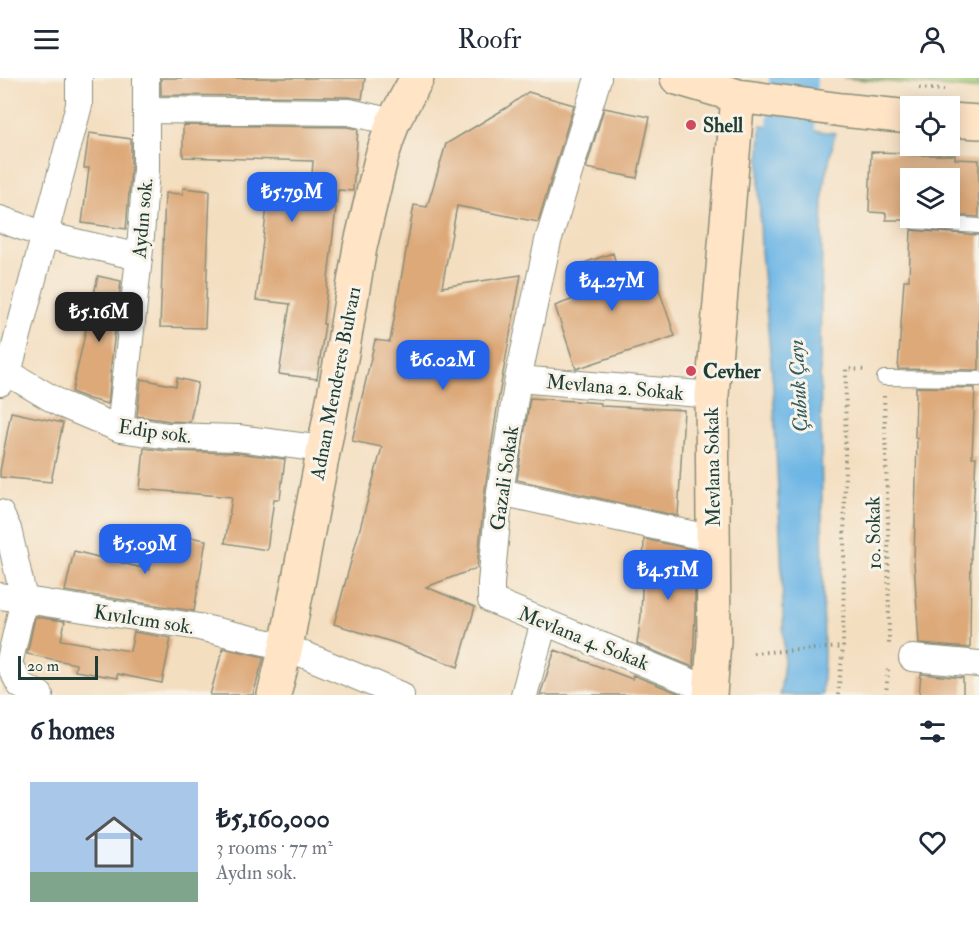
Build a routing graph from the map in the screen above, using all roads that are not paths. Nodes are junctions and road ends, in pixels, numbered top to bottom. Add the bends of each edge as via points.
1 (79, 78) edge
2 (146, 78) edge
3 (417, 78) edge
4 (598, 78) edge
5 (677, 78) edge
6 (739, 87) edge
7 (146, 110) junction
8 (900, 116) edge
9 (960, 121) edge
10 (393, 122) junction
11 (979, 122) edge
12 (0, 219) edge
13 (960, 225) edge
14 (979, 226) edge
15 (45, 235) junction
16 (139, 257) junction
17 (3, 374) edge
18 (884, 378) road end
19 (518, 379) junction
20 (979, 379) edge
21 (712, 395) junction
22 (120, 429) junction
23 (323, 449) junction
24 (500, 492) junction
25 (0, 513) edge
26 (713, 539) junction
27 (12, 598) edge
28 (491, 600) joint
29 (544, 622) junction
30 (286, 647) junction
31 (900, 662) road end
32 (979, 664) edge
33 (710, 692) edge
34 (40, 695) edge
35 (274, 695) edge
36 (401, 695) edge
37 (524, 695) edge

1 - 15 street via 79,105
2 - 7 street, Aydın sok.
3 - 10 main road, Adnan Menderes Bulvarı
4 - 19 street, Gazali Sokak via 548,241
5 - 6 main road
6 - 8 main road via 842,110
6 - 21 main road, Mevlana Sokak
7 - 10 street via 349,112
7 - 16 street, Aydın sok.
9 - 11 main road
10 - 23 main road, Adnan Menderes Bulvarı via 360,247
12 - 15 street
13 - 14 lane
15 - 16 street
15 - 17 street
16 - 22 street, Aydın sok.
17 - 22 street, Edip sok.
18 - 20 lane
19 - 21 street, Mevlana 2. Sokak
19 - 24 street, Gazali Sokak
21 - 26 main road, Mevlana Sokak
22 - 23 street, Edip sok.
23 - 30 main road, Adnan Menderes Bulvarı
24 - 26 street
24 - 28 street, Gazali Sokak
25 - 27 street via 8,529
26 - 33 main road, Mevlana Sokak
27 - 30 street, Kıvılcım sok. via 199,627
27 - 34 street via 9,664 20,685
28 - 29 street, Mevlana 4. Sokak
29 - 33 street, Mevlana 4. Sokak
29 - 37 street
30 - 35 main road, Adnan Menderes Bulvarı
30 - 36 street, Kıvılcım sok.
31 - 32 street

